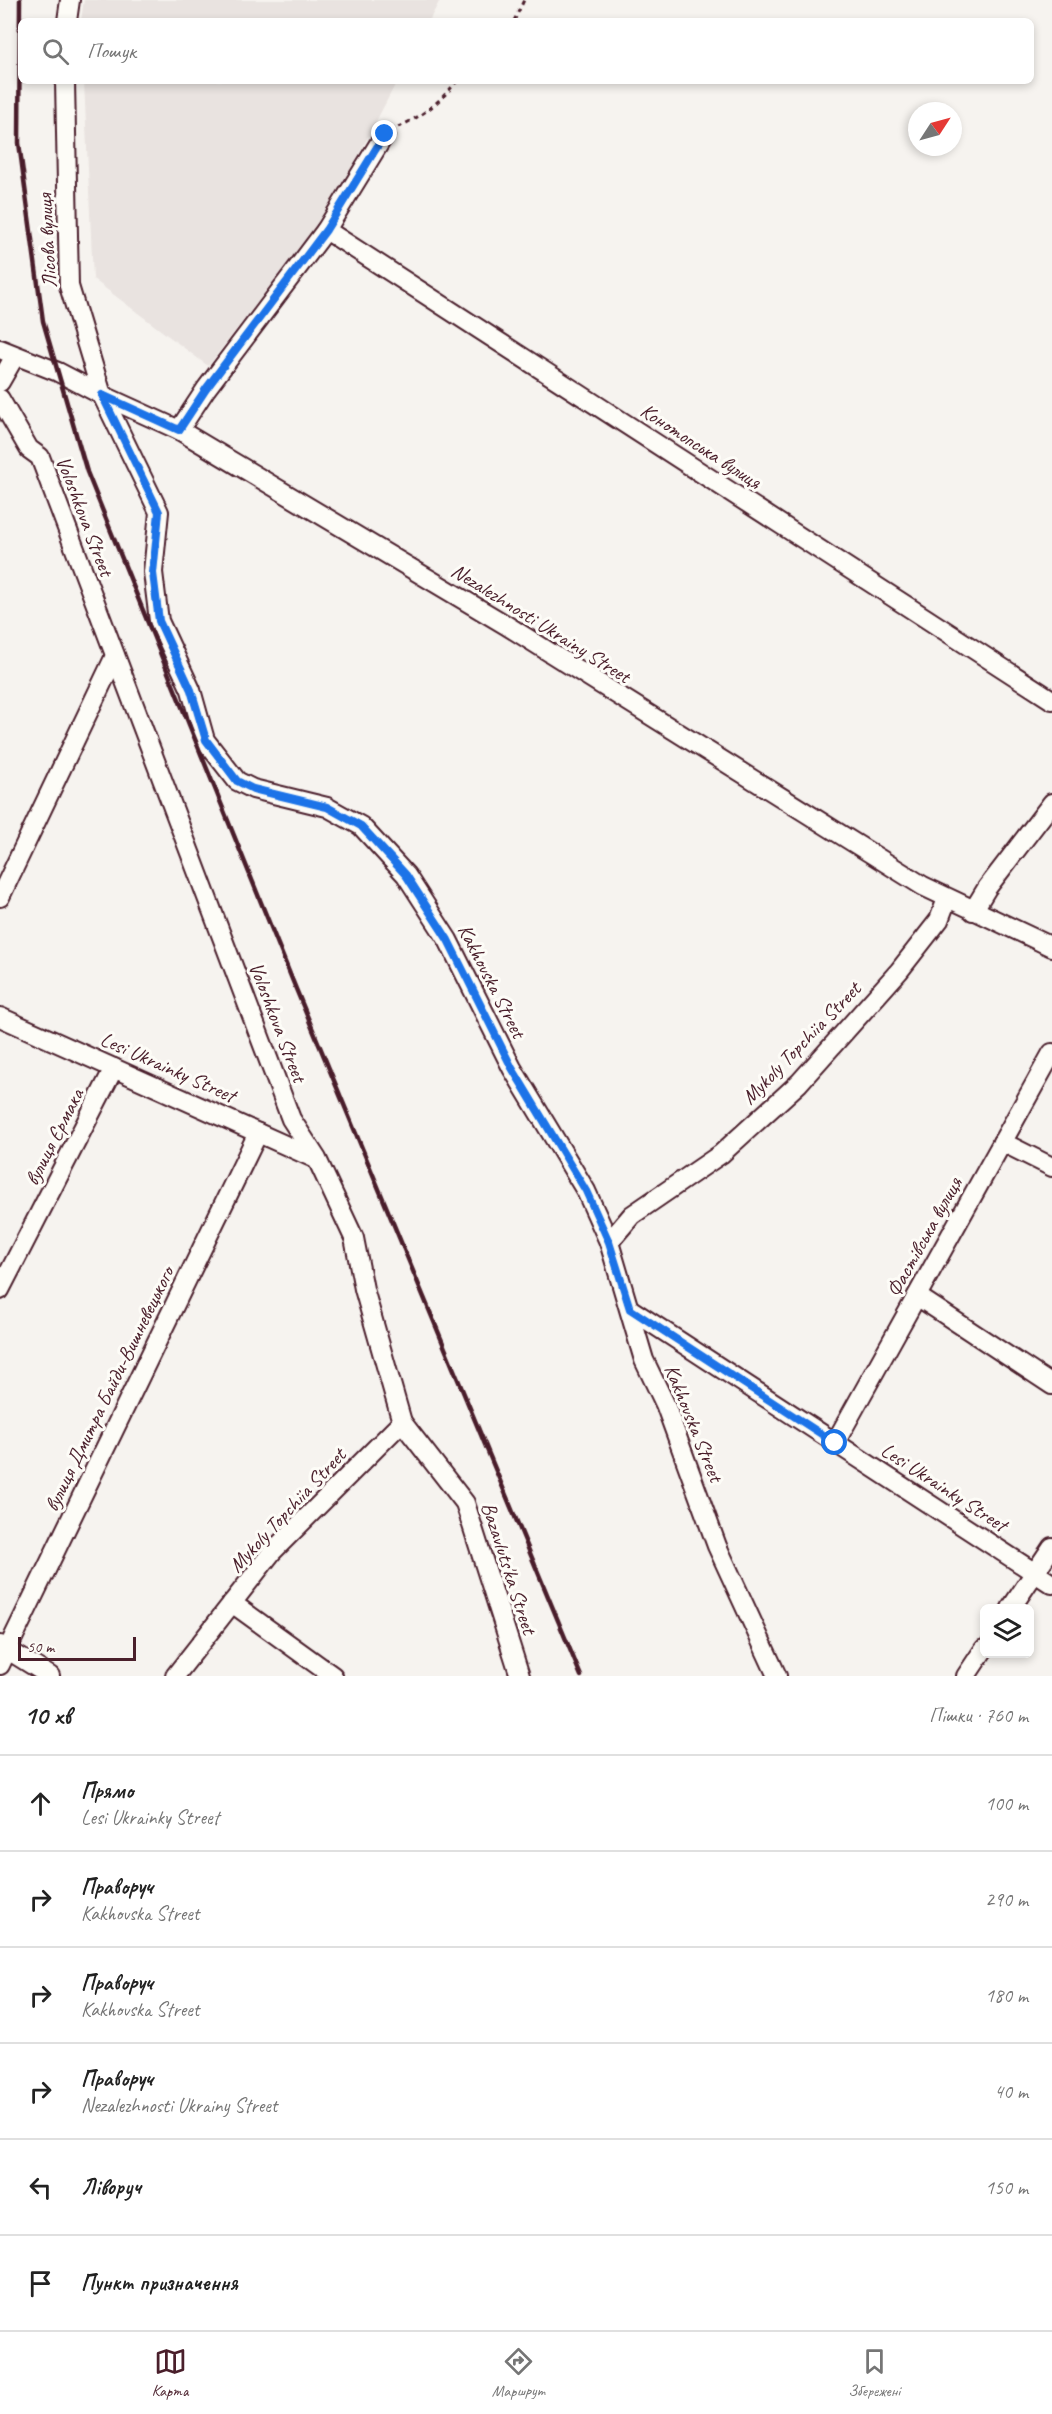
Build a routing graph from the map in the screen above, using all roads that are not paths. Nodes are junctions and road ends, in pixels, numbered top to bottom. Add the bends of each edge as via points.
1 (70, 0) edge
2 (67, 18) edge
3 (65, 84) edge
4 (385, 134) road end
5 (326, 230) junction
6 (7, 353) edge
7 (0, 382) edge
8 (102, 395) junction
9 (0, 399) edge
10 (179, 430) junction
11 (115, 656) junction
12 (1052, 700) edge
13 (1052, 803) edge
14 (0, 897) edge
15 (947, 899) junction
16 (973, 911) junction
17 (1052, 947) edge
18 (0, 1017) edge
19 (1052, 1053) edge
20 (114, 1068) junction
21 (258, 1133) junction
22 (1002, 1142) junction
23 (317, 1159) junction
24 (1052, 1167) edge
25 (609, 1242) junction
26 (0, 1290) edge
27 (917, 1296) junction
28 (630, 1309) junction
29 (1052, 1385) edge
30 (402, 1422) junction
31 (835, 1443) junction
32 (1052, 1547) edge
33 (1035, 1573) junction
34 (1052, 1584) edge
35 (232, 1603) junction
36 (1014, 1604) edge
37 (3, 1653) edge
38 (980, 1655) edge
39 (50, 1676) edge
40 (175, 1676) edge
41 (333, 1676) edge
42 (520, 1676) edge
43 (777, 1676) edge
44 (966, 1676) edge

1 - 2 street
3 - 8 street, Лісова вулиця via 69,286
4 - 5 street
5 - 10 street
5 - 12 street, Конотопська вулиця
6 - 7 street
6 - 8 street, Nezalezhnosti Ukrainy Street via 58,372
8 - 10 street, Nezalezhnosti Ukrainy Street
8 - 25 street, Kakhovska Street via 159,512 153,573 159,621 191,690 206,740 237,781 253,789 327,807 361,826 406,875 448,940 512,1068 586,1191
9 - 11 street, Voloshkova Street via 29,449 40,457
10 - 15 street, Nezalezhnosti Ukrainy Street via 506,625
11 - 14 street
11 - 23 street, Voloshkova Street via 291,1119
13 - 16 street
15 - 16 street, Nezalezhnosti Ukrainy Street
15 - 25 street, Mykoly Topchiia Street via 939,920 899,971 799,1083 721,1154 632,1215
16 - 17 street, Nezalezhnosti Ukrainy Street
18 - 20 street, Lesi Ukrainky Street
19 - 22 street, Фастівська вулиця
20 - 21 street, Lesi Ukrainky Street
20 - 26 street, вулиця Єрмака
21 - 23 street, Lesi Ukrainky Street
21 - 37 street, вулиця Дмитра Байди-Вишневецького
22 - 24 street
22 - 27 street, Фастівська вулиця
23 - 30 street, Voloshkova Street via 354,1238 364,1289
25 - 28 street, Kakhovska Street
27 - 29 street
27 - 31 street, Фастівська вулиця
28 - 31 street, Lesi Ukrainky Street
28 - 43 street, Kakhovska Street via 644,1360 665,1404 717,1546
30 - 35 street, Mykoly Topchiia Street via 272,1552
30 - 42 street, Bazavluts'ka Street via 465,1503
31 - 33 street, Lesi Ukrainky Street
32 - 33 street
33 - 34 street, Lesi Ukrainky Street
33 - 36 street
35 - 40 street, Mykoly Topchiia Street
35 - 41 street
37 - 39 street
38 - 44 street

